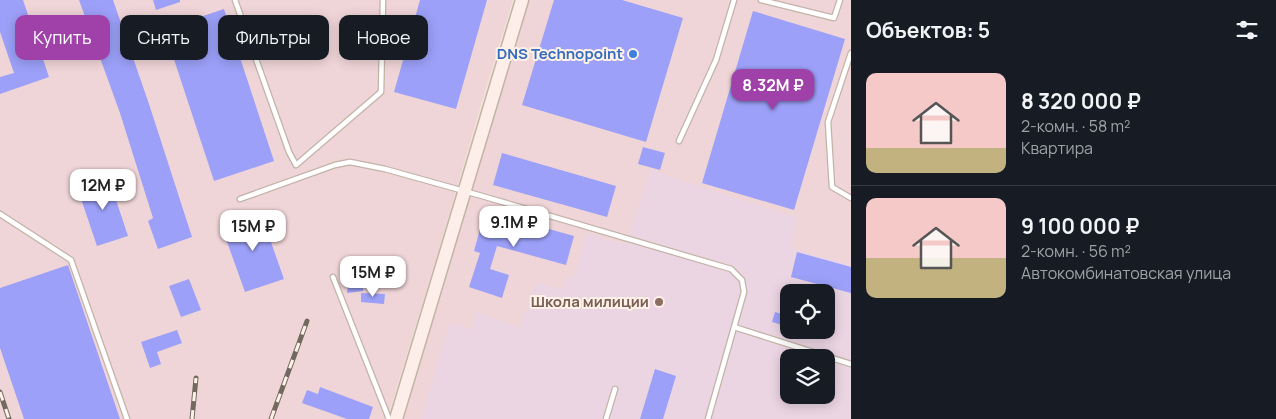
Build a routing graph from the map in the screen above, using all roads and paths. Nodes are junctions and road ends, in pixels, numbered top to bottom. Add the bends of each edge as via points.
1 (235, 0) edge
2 (383, 0) edge
3 (522, 0) edge
4 (734, 0) edge
5 (760, 0) edge
6 (840, 0) edge
7 (851, 53) edge
8 (679, 141) dead end
9 (296, 165) junction
10 (301, 177) junction
11 (464, 191) junction
12 (851, 198) edge
13 (240, 199) dead end
14 (0, 214) edge
15 (333, 277) dead end
16 (734, 327) junction
17 (851, 364) edge
18 (615, 388) dead end
19 (127, 419) edge
20 (389, 419) edge
21 (396, 419) edge
22 (606, 419) edge
23 (708, 419) edge

1 - 9 lane
2 - 9 lane via 380,92
3 - 11 street
4 - 8 lane via 716,60
5 - 6 lane via 834,18
7 - 12 lane via 828,122 832,187
9 - 10 lane
10 - 11 lane via 350,162
10 - 13 lane
11 - 16 lane via 730,269 742,280 744,292
11 - 21 street
14 - 19 lane via 71,260
15 - 20 lane
16 - 17 lane
16 - 23 lane
18 - 22 lane

